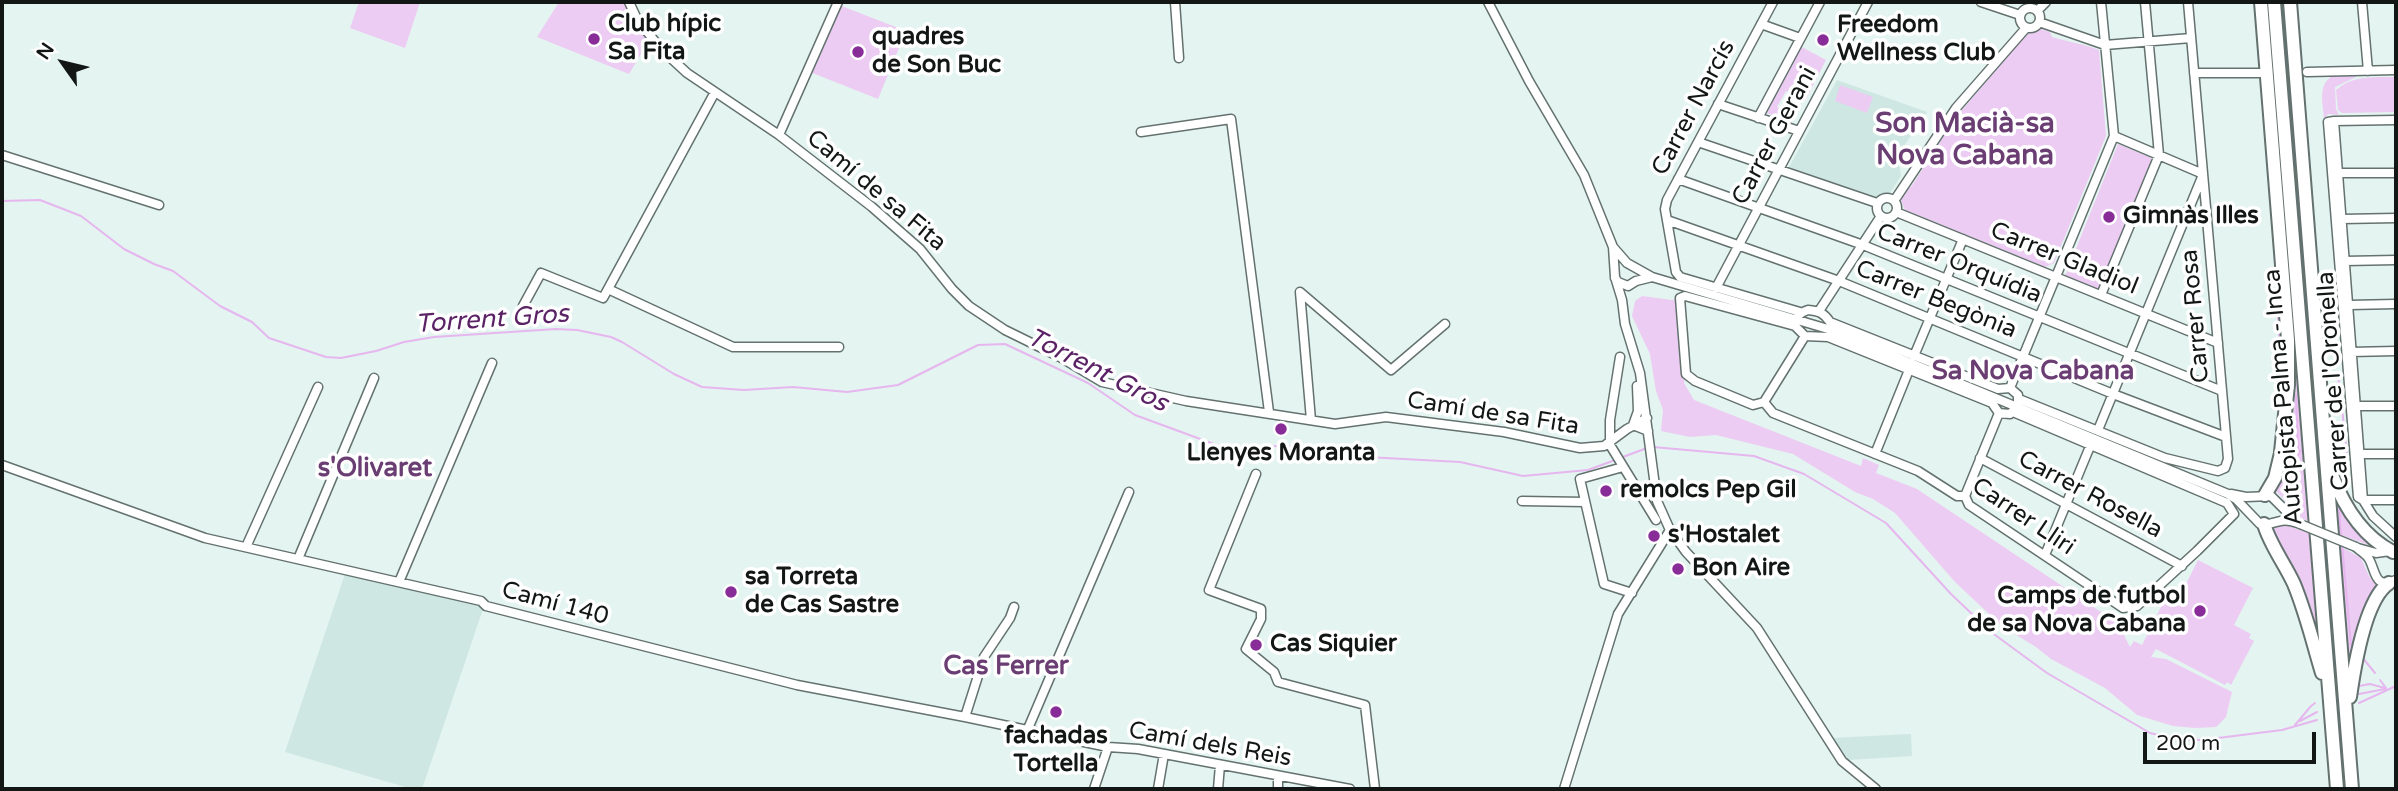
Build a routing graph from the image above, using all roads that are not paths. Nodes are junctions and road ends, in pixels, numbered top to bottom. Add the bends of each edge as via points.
1 (629, 2) edge
2 (838, 2) edge
3 (1175, 2) edge
4 (1488, 2) edge
5 (1773, 2) edge
6 (1820, 2) edge
7 (1868, 2) edge
8 (1980, 2) edge
9 (2046, 2) edge
10 (2101, 2) edge
11 (2145, 2) edge
12 (2188, 2) edge
13 (2261, 2) edge
14 (2274, 2) edge
15 (2290, 2) edge
16 (2362, 2) edge
17 (2037, 11) junction
18 (2020, 15) junction
19 (2039, 22) junction
20 (1761, 24) junction
21 (2026, 28) junction
22 (1800, 38) junction
23 (2191, 38) junction
24 (2149, 41) junction
25 (2105, 45) junction
26 (1179, 58) dead end
27 (2368, 71) junction
28 (2396, 71) edge
29 (2307, 72) dead end
30 (2194, 73) junction
31 (2261, 73) dead end
32 (715, 92) junction
33 (1718, 104) junction
34 (1758, 118) junction
35 (2396, 120) edge
36 (2333, 121) junction
37 (1799, 131) junction
38 (1141, 132) dead end
39 (779, 135) junction
40 (2114, 136) junction
41 (1698, 142) junction
42 (2, 155) edge
43 (2159, 155) junction
44 (1779, 169) junction
45 (2338, 173) junction
46 (2396, 173) edge
47 (2203, 174) junction
48 (1678, 179) junction
49 (1894, 201) junction
50 (1877, 204) junction
51 (159, 205) dead end
52 (1758, 209) junction
53 (1896, 212) junction
54 (1881, 216) junction
55 (2396, 218) edge
56 (2342, 219) junction
57 (1667, 220) junction
58 (1963, 239) junction
59 (1863, 245) junction
60 (1738, 246) junction
61 (1613, 247) junction
62 (2396, 260) edge
63 (2345, 261) junction
64 (1627, 263) junction
65 (1636, 269) junction
66 (1615, 276) junction
67 (1652, 277) junction
68 (2056, 277) junction
69 (1947, 278) junction
70 (1839, 281) junction
71 (1632, 284) junction
72 (1716, 288) junction
73 (608, 289) junction
74 (2101, 295) junction
75 (1622, 300) junction
76 (2348, 304) junction
77 (2396, 304) edge
78 (523, 306) dead end
79 (1819, 311) junction
80 (2146, 313) junction
81 (2299, 313) junction
82 (1930, 317) junction
83 (2039, 317) junction
84 (1797, 319) junction
85 (1445, 324) dead end
86 (1829, 326) junction
87 (1805, 336) junction
88 (1819, 336) junction
89 (2218, 343) junction
90 (839, 347) dead end
91 (2396, 351) edge
92 (2350, 352) junction
93 (2129, 354) junction
94 (1914, 356) junction
95 (2024, 356) junction
96 (1620, 358) dead end
97 (492, 363) dead end
98 (1909, 370) junction
99 (1640, 373) junction
100 (374, 378) dead end
101 (318, 387) dead end
102 (2010, 388) junction
103 (2222, 391) junction
104 (2113, 394) junction
105 (1994, 396) junction
106 (1764, 402) junction
107 (2017, 406) junction
108 (2357, 406) junction
109 (2396, 406) edge
110 (1269, 412) junction
111 (1999, 413) junction
112 (1647, 418) junction
113 (1311, 420) junction
114 (1633, 425) junction
115 (2098, 430) junction
116 (1648, 431) junction
117 (2226, 437) junction
118 (1611, 440) junction
119 (2091, 444) junction
120 (2281, 453) junction
121 (1875, 454) junction
122 (2361, 454) junction
123 (2396, 454) edge
124 (1980, 458) junction
125 (2326, 461) junction
126 (2, 465) edge
127 (1623, 467) junction
128 (1256, 474) dead end
129 (1129, 492) dead end
130 (2228, 494) junction
131 (1965, 496) junction
132 (2262, 496) junction
133 (2364, 500) junction
134 (2396, 500) edge
135 (1522, 501) dead end
136 (1585, 502) junction
137 (2066, 504) junction
138 (2279, 506) junction
139 (1656, 520) dead end
140 (2263, 522) junction
141 (2300, 524) junction
142 (1670, 530) junction
143 (2396, 537) edge
144 (246, 547) junction
145 (2356, 547) junction
146 (2391, 553) edge
147 (2045, 555) junction
148 (298, 559) junction
149 (2182, 565) junction
150 (2372, 568) junction
151 (399, 582) junction
152 (2393, 582) edge
153 (1632, 593) junction
154 (1014, 607) dead end
155 (2330, 702) junction
156 (965, 717) junction
157 (2347, 725) junction
158 (1027, 731) junction
159 (1108, 747) junction
160 (1164, 754) junction
161 (1220, 765) junction
162 (1278, 776) junction
163 (1094, 789) edge
164 (1158, 789) edge
165 (1217, 789) edge
166 (1278, 789) edge
167 (1350, 789) edge
168 (1376, 789) edge
169 (1564, 789) edge
170 (1876, 789) edge
171 (2337, 789) edge
172 (2352, 789) edge

1 - 32 street, Camí de sa Fita via 661,49
2 - 39 street
3 - 26 street
4 - 61 street via 1584,175
5 - 20 street, Carrer Narcís
6 - 22 street
7 - 37 street, Carrer Gerani
8 - 18 street
9 - 17 street
10 - 25 street
11 - 24 street
12 - 23 street, Carrer Rosa
13 - 120 highway via 2288,340
14 - 81 highway, Autopista Palma - Inca
15 - 125 highway, Autopista Palma - Inca
16 - 27 street
17 - 18 street via 2027,9
17 - 19 street
18 - 21 street
19 - 21 street
19 - 25 street
20 - 22 street
20 - 33 street, Carrer Narcís
21 - 49 street via 1956,108
22 - 34 street
23 - 24 street
23 - 30 street, Carrer Rosa
24 - 25 street
24 - 43 street
25 - 40 street
27 - 28 street
27 - 29 street
30 - 31 street
30 - 47 street, Carrer Rosa
32 - 39 street, Camí de sa Fita
32 - 73 street
33 - 34 street
33 - 41 street, Carrer Narcís
34 - 37 street
35 - 36 street
36 - 45 street, Carrer de l'Oronella
36 - 92 street, Carrer de l'Oronella via 2328,122
37 - 44 street, Carrer Gerani
38 - 110 street via 1231,119
39 - 110 street, Camí de sa Fita via 899,230 969,306 1005,330 1101,382 1186,401
40 - 43 street
40 - 68 street
41 - 44 street
41 - 48 street, Carrer Narcís
42 - 51 street
43 - 47 street
43 - 74 street
44 - 50 street
44 - 52 street, Carrer Gerani
45 - 46 street
45 - 56 street, Carrer de l'Oronella
47 - 80 street
47 - 89 street, Carrer Rosa
48 - 52 street, Carrer Orquídia
48 - 57 street, Carrer Narcís via 1667,201
49 - 50 street via 1884,198
49 - 53 street
50 - 54 street
52 - 59 street, Carrer Orquídia
52 - 60 street, Carrer Gerani
53 - 54 street via 1891,217
53 - 58 street, Carrer Gladiol
54 - 59 street
55 - 56 street
56 - 63 street, Carrer de l'Oronella
57 - 60 street, Carrer Begònia
57 - 72 street, Carrer Narcís via 1676,272
58 - 68 street, Carrer Gladiol
58 - 69 street
59 - 69 street, Carrer Orquídia
59 - 70 street
60 - 70 street, Carrer Begònia
60 - 72 street, Carrer Gerani
61 - 64 street
61 - 66 street
62 - 63 street
63 - 76 street, Carrer de l'Oronella
64 - 65 street
64 - 66 street via 1618,267
65 - 67 street
65 - 71 street
66 - 71 street via 1618,282
66 - 75 street
67 - 71 street
67 - 84 street
68 - 74 street, Carrer Gladiol
68 - 83 street
69 - 82 street
69 - 83 street, Carrer Orquídia
70 - 79 street
70 - 82 street, Carrer Begònia
71 - 75 street
72 - 84 street
73 - 78 street via 603,298 541,273
73 - 90 street via 733,346
74 - 80 street, Carrer Gladiol
75 - 99 street
76 - 77 street
76 - 92 street, Carrer de l'Oronella
79 - 84 street
79 - 86 street
80 - 89 street, Carrer Gladiol
80 - 93 street
81 - 120 highway via 2294,386
81 - 155 highway, Autopista Palma - Inca
82 - 94 street
82 - 95 street, Carrer Begònia
83 - 93 street, Carrer Orquídia
83 - 95 street
84 - 86 street
84 - 87 street
84 - 106 street via 1680,298 1686,374 1753,405
85 - 113 street via 1391,370 1300,292
86 - 88 street
86 - 94 street
86 - 105 street
87 - 88 street
87 - 106 street
88 - 98 street
89 - 103 street, Carrer Rosa
91 - 92 street
92 - 108 street, Carrer de l'Oronella
92 - 133 street, Carrer de l'Oronella via 2357,497
93 - 103 street, Carrer Orquídia
93 - 104 street
94 - 105 street
95 - 102 street
95 - 104 street, Carrer Begònia
96 - 118 street
97 - 151 street
98 - 105 street
98 - 121 street
99 - 112 street
99 - 114 street
100 - 148 street
101 - 144 street
102 - 105 street
102 - 107 street via 2016,392
103 - 117 street, Carrer Rosa
104 - 115 street
104 - 117 street, Carrer Begònia
105 - 107 street
105 - 111 street
106 - 121 street, Carrer Lliri via 1773,412
107 - 111 street via 2007,414
107 - 115 street
107 - 119 street
107 - 130 street
108 - 109 street
108 - 122 street, Carrer de l'Oronella
110 - 113 street, Camí de sa Fita
111 - 124 street
112 - 114 street, Camí de sa Fita
112 - 116 street
113 - 118 street, Camí de sa Fita via 1335,424 1386,416 1580,448 1604,446
114 - 116 street
114 - 118 street, Camí de sa Fita
115 - 117 street, Carrer Rosa via 2165,458 2218,471 2228,459
116 - 142 street via 1657,500
118 - 127 street
119 - 137 street
119 - 149 street, Carrer Lliri via 2227,503 2234,514
120 - 132 highway via 2274,478
121 - 131 street, Carrer Lliri
122 - 123 street
122 - 133 street, Carrer de l'Oronella
124 - 131 street
124 - 137 street, Carrer Rosella
125 - 146 highway via 2352,516
125 - 157 highway, Autopista Palma - Inca
126 - 144 street, Camí 140 via 161,524
127 - 136 street via 1580,479
127 - 139 street
128 - 168 street via 1209,590 1261,609 1261,619 1245,649 1274,672 1278,682 1365,705
129 - 158 street
130 - 132 street
130 - 140 street
131 - 147 street, Carrer Lliri via 1969,505
132 - 138 street via 2275,498
132 - 140 street via 2250,506
133 - 134 street
133 - 143 street via 2373,516
135 - 136 street
136 - 153 street via 1604,584
137 - 147 street
137 - 149 street, Carrer Rosella
138 - 140 street via 2277,518
138 - 141 street
140 - 141 street via 2283,519
140 - 155 highway via 2300,598
141 - 145 street, bridge
142 - 153 street
142 - 170 street via 1757,628 1842,761
144 - 148 street, Camí 140
145 - 146 street
145 - 150 street
146 - 150 street via 2376,557
147 - 149 street, Carrer Lliri via 2123,608 2137,606
148 - 151 street, Camí 140
150 - 152 street via 2378,579
151 - 156 street, Camí 140 via 797,685
152 - 157 highway via 2381,589 2358,650
153 - 169 street via 1618,614
154 - 156 street via 984,657
155 - 171 highway, Autopista Palma - Inca
156 - 158 street, Camí 140
157 - 172 highway, Autopista Palma - Inca
158 - 159 street, Camí 140
159 - 160 street, Camí dels Reis
159 - 163 street, Camí dels Reis
160 - 161 street, Camí dels Reis
160 - 164 street
161 - 162 street, Camí dels Reis
161 - 165 street
162 - 166 street
162 - 167 street, Camí dels Reis

